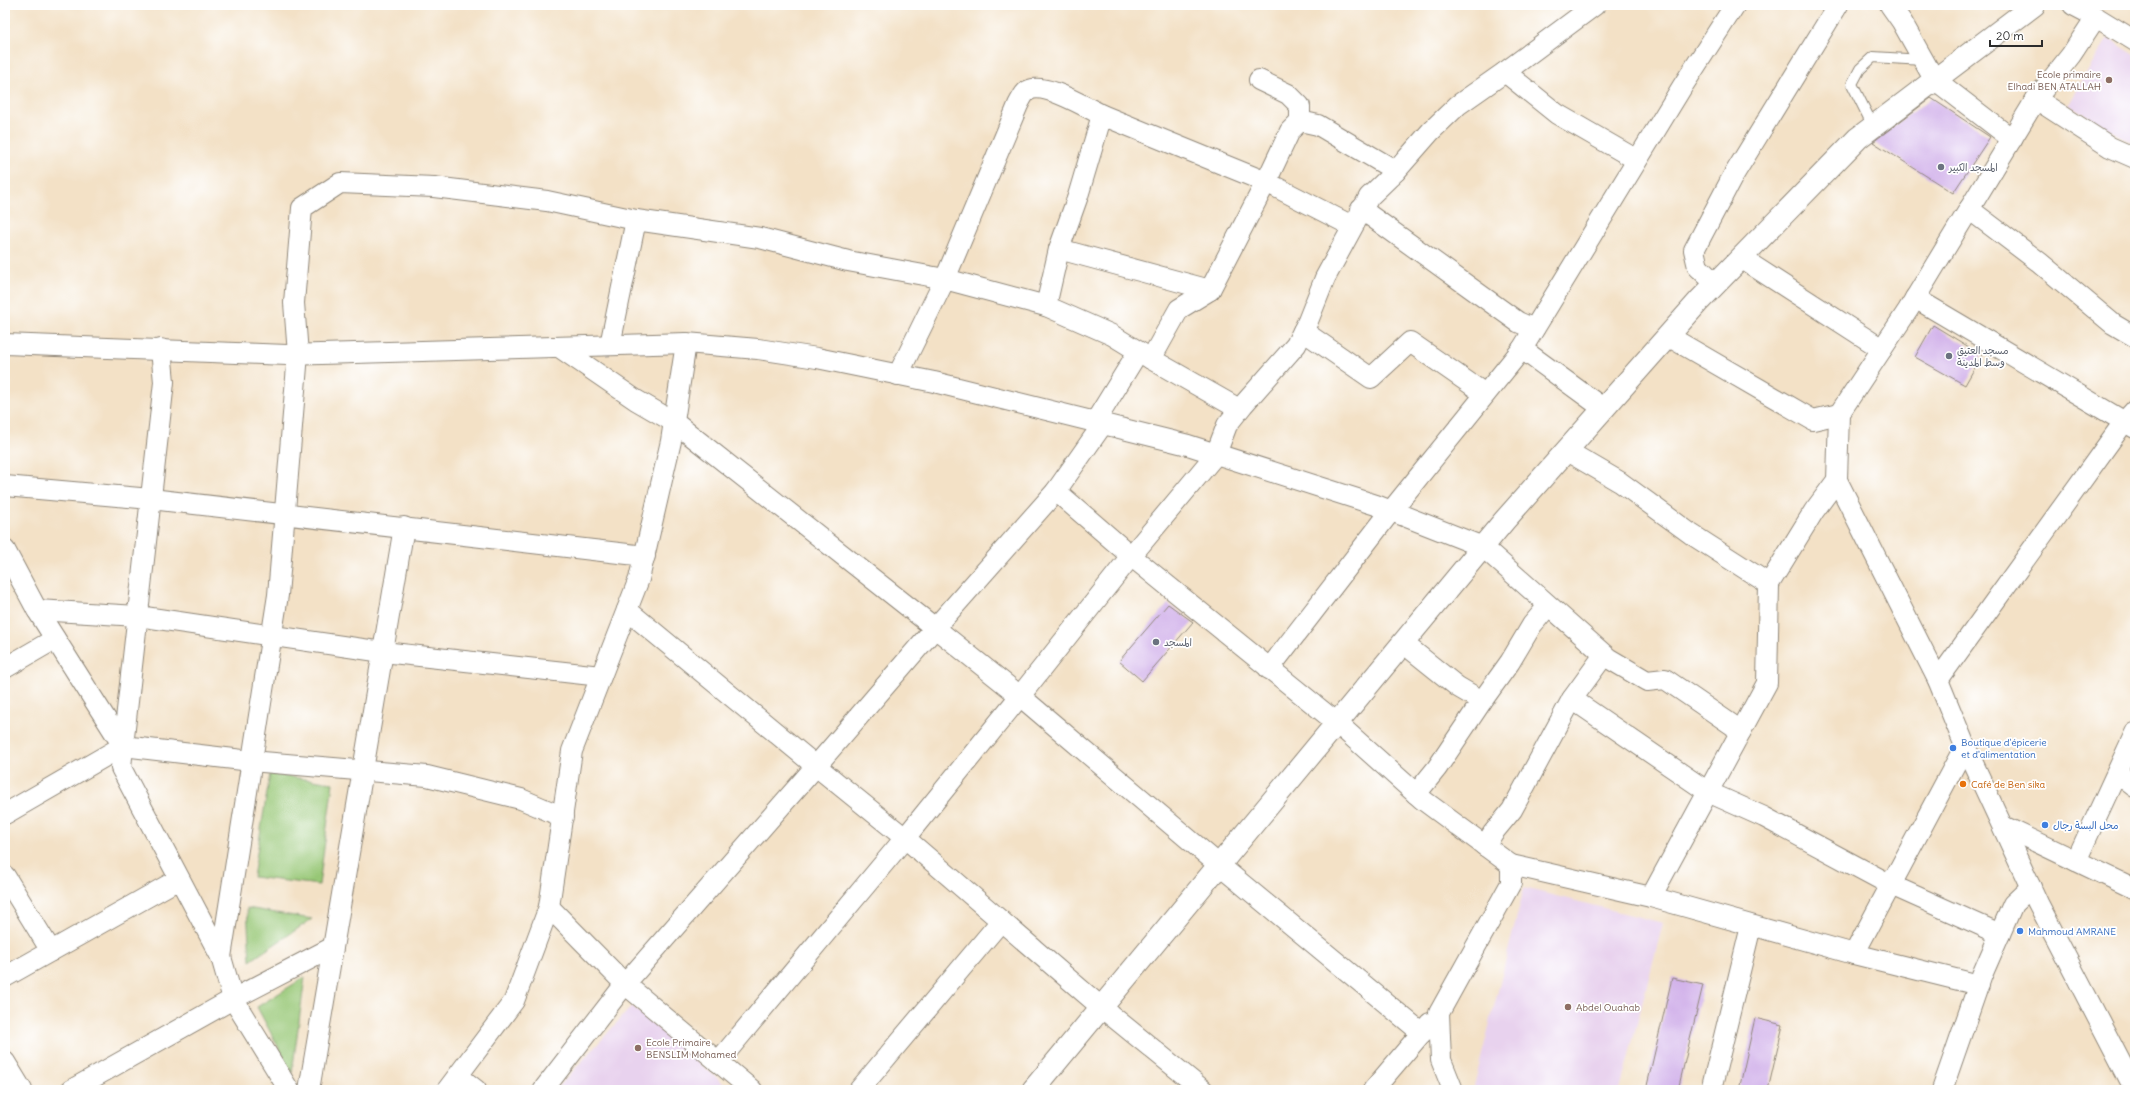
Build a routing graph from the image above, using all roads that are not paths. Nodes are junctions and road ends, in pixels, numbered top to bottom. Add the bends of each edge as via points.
1 (1595, 5) edge
2 (1735, 5) edge
3 (1838, 5) edge
4 (1890, 5) edge
5 (2034, 5) edge
6 (2073, 5) edge
7 (2096, 17) junction
8 (2135, 41) edge
9 (1923, 60) junction
10 (1505, 72) junction
11 (1934, 79) junction
12 (1260, 80) dead end
13 (2036, 99) junction
14 (1102, 115) junction
15 (1300, 121) junction
16 (1873, 126) junction
17 (2012, 139) junction
18 (2135, 158) edge
19 (1637, 160) junction
20 (1396, 171) junction
21 (1266, 182) junction
22 (1969, 208) junction
23 (1357, 218) junction
24 (636, 220) junction
25 (1058, 249) junction
26 (1741, 258) junction
27 (945, 279) junction
28 (1716, 284) junction
29 (1210, 290) junction
30 (1915, 298) junction
31 (1046, 306) junction
32 (1534, 330) junction
33 (1303, 331) junction
34 (1668, 336) junction
35 (2135, 337) edge
36 (686, 343) junction
37 (5, 344) edge
38 (610, 345) junction
39 (559, 347) junction
40 (161, 349) junction
41 (1522, 349) junction
42 (1882, 349) junction
43 (298, 354) junction
44 (1144, 356) junction
45 (898, 374) junction
46 (1485, 394) junction
47 (1604, 408) junction
48 (1239, 409) junction
49 (1839, 414) junction
50 (2132, 420) edge
51 (674, 422) junction
52 (1099, 423) junction
53 (1567, 451) junction
54 (1216, 454) junction
55 (1837, 480) junction
56 (5, 486) edge
57 (1056, 490) junction
58 (151, 499) junction
59 (1391, 511) junction
60 (284, 515) junction
61 (404, 527) junction
62 (1483, 547) junction
63 (5, 550) edge
64 (644, 556) junction
65 (1131, 556) junction
66 (1769, 584) junction
67 (1548, 606) junction
68 (37, 610) junction
69 (627, 610) junction
70 (138, 616) junction
71 (935, 628) junction
72 (272, 635) junction
73 (55, 638) junction
74 (1403, 643) junction
75 (383, 652) junction
76 (1604, 655) junction
77 (5, 668) edge
78 (1269, 669) junction
79 (601, 676) junction
80 (1938, 680) junction
81 (1020, 696) junction
82 (1572, 699) junction
83 (1482, 701) junction
84 (1337, 723) junction
85 (1741, 732) junction
86 (2135, 733) edge
87 (123, 746) junction
88 (1965, 746) junction
89 (252, 761) junction
90 (816, 766) junction
91 (363, 771) junction
92 (2117, 773) junction
93 (2135, 787) edge
94 (1708, 792) junction
95 (1416, 794) junction
96 (5, 814) edge
97 (563, 817) junction
98 (2003, 826) junction
99 (905, 838) junction
100 (1485, 846) junction
101 (2076, 861) junction
102 (1219, 865) junction
103 (1511, 865) junction
104 (5, 876) edge
105 (179, 879) junction
106 (1891, 885) junction
107 (2031, 887) junction
108 (2135, 889) edge
109 (1651, 897) junction
110 (549, 907) junction
111 (1001, 920) junction
112 (1751, 926) junction
113 (2000, 934) junction
114 (333, 947) junction
115 (51, 951) junction
116 (1854, 954) junction
117 (221, 957) junction
118 (5, 977) edge
119 (625, 984) junction
120 (1979, 984) junction
121 (233, 999) junction
122 (1101, 1007) junction
123 (1439, 1013) junction
124 (1422, 1032) junction
125 (5, 1062) edge
126 (718, 1062) junction
127 (453, 1083) edge
128 (1199, 1089) edge
129 (22, 1090) edge
130 (71, 1090) edge
131 (289, 1090) edge
132 (309, 1090) edge
133 (476, 1090) edge
134 (543, 1090) edge
135 (752, 1090) edge
136 (859, 1090) edge
137 (1033, 1090) edge
138 (1373, 1090) edge
139 (1453, 1090) edge
140 (1711, 1090) edge
141 (1942, 1090) edge
142 (2135, 1090) edge

1 - 10 street
2 - 19 street
3 - 28 street via 1733,176 1694,250 1698,267
4 - 9 street
5 - 11 main road
6 - 7 street
7 - 8 street
7 - 13 street via 2071,55
9 - 11 street
9 - 16 lane via 1873,57 1860,69 1852,84
10 - 19 street via 1557,114
10 - 20 street via 1458,105
11 - 16 main road
11 - 17 street
12 - 15 street via 1288,94 1300,106
13 - 17 street
13 - 18 street via 2110,147
14 - 21 street
14 - 25 street via 1078,196
14 - 27 street via 1058,93 1037,87 1026,91
15 - 20 street via 1318,125
15 - 21 street via 1290,131
16 - 26 main road via 1858,138
17 - 22 street
19 - 32 street
20 - 23 street via 1369,197
21 - 23 street
21 - 29 street
22 - 30 street
22 - 35 street via 2113,324
23 - 32 street
23 - 33 street via 1325,278
24 - 27 street via 760,238 848,261
24 - 38 street
24 - 43 street via 539,200 434,187 340,182 302,208 294,303
25 - 29 street
25 - 31 street
26 - 28 main road
26 - 42 street
27 - 31 street
27 - 45 street
28 - 34 main road
29 - 44 street via 1179,309
30 - 42 street
30 - 50 street
31 - 44 street via 1112,335
32 - 41 street
33 - 46 street via 1371,378 1410,342
33 - 48 street via 1296,345
34 - 47 main road
34 - 49 street via 1813,420
36 - 38 street
36 - 45 street via 758,349
36 - 51 street
37 - 40 street
38 - 39 street
39 - 43 street
39 - 51 street via 636,400
40 - 43 street
40 - 58 street via 164,382
41 - 46 street
41 - 47 street
42 - 49 street
43 - 60 street
44 - 48 street
44 - 52 street
45 - 52 street
46 - 59 street
47 - 53 main road
48 - 54 street via 1228,425
49 - 55 street
50 - 80 street
51 - 64 street
51 - 71 street
52 - 54 street
52 - 57 street
53 - 62 main road
53 - 66 street via 1620,482 1691,534
54 - 59 street
54 - 65 street
55 - 66 street via 1814,511
55 - 80 street
56 - 58 street
57 - 65 street
57 - 71 street
58 - 60 street
58 - 70 street
59 - 62 street
59 - 78 street
60 - 61 street
60 - 72 street
61 - 64 street
61 - 75 street
62 - 67 street
62 - 74 main road
63 - 68 street
64 - 69 street via 639,579
65 - 78 street
65 - 81 street
66 - 85 street via 1767,683
67 - 76 street
67 - 83 street via 1532,625
68 - 70 street
68 - 73 street
69 - 79 street
69 - 90 street
70 - 72 street
70 - 87 street
71 - 81 street
71 - 90 street
72 - 75 street
72 - 89 street
73 - 77 street
73 - 87 street
74 - 83 street via 1458,687
74 - 84 main road
75 - 79 street
75 - 91 street
76 - 82 street
76 - 85 street via 1647,681 1665,680
78 - 84 street
79 - 97 street via 572,751
80 - 88 street
81 - 99 street
81 - 102 street
82 - 94 street
82 - 100 street via 1512,810
83 - 95 street via 1437,768
84 - 95 street
84 - 102 main road
85 - 94 street
86 - 92 street
87 - 89 street
87 - 96 street
87 - 105 street via 121,768
88 - 98 street
88 - 106 street
89 - 91 street
89 - 117 street
90 - 99 street
90 - 119 street
91 - 97 street via 427,776 521,799
91 - 114 street
92 - 93 street
92 - 101 street
94 - 106 street via 1764,817
94 - 109 street
95 - 100 street
97 - 110 street
98 - 101 street
98 - 107 street
99 - 111 street
99 - 126 street
100 - 103 street
101 - 108 street
102 - 122 main road
102 - 124 street
103 - 109 street
103 - 123 street via 1511,883
104 - 115 street
105 - 115 street
105 - 117 street
106 - 113 street
106 - 116 street
107 - 113 street via 2012,904
107 - 142 street
109 - 112 street
110 - 119 street
110 - 127 street via 514,1001
111 - 122 street
111 - 136 street
112 - 116 street
112 - 140 street
113 - 120 street
114 - 121 street
114 - 132 street
115 - 118 street
116 - 120 street
117 - 121 street
119 - 126 street
119 - 134 street
120 - 141 street
121 - 130 street
121 - 131 street
122 - 128 street
122 - 137 main road
123 - 124 street
123 - 139 street via 1441,1060
124 - 138 street
125 - 129 street
126 - 135 street
127 - 133 street

